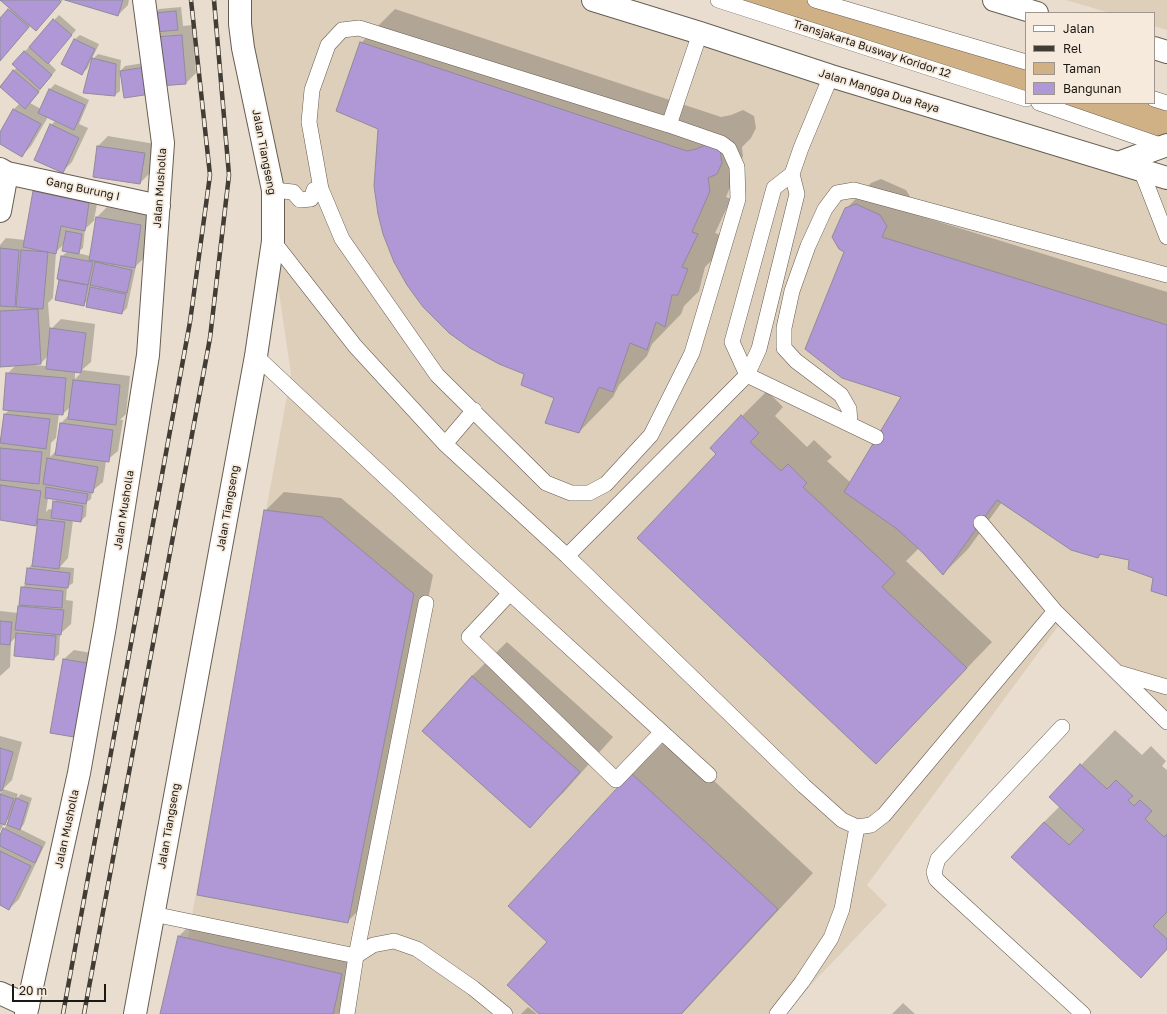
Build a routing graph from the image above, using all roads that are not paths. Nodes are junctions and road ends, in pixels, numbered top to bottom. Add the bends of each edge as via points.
1 (144, 0) edge
2 (240, 0) edge
3 (593, 0) edge
4 (718, 0) edge
5 (815, 0) edge
6 (994, 0) edge
7 (1034, 12) edge
8 (700, 33) junction
9 (1155, 48) edge
10 (1167, 52) edge
11 (1025, 62) edge
12 (831, 76) junction
13 (1025, 99) edge
14 (1155, 99) edge
15 (1167, 103) edge
16 (1042, 104) edge
17 (669, 125) junction
18 (1166, 146) edge
19 (1118, 163) junction
20 (1141, 170) junction
21 (4, 171) edge
22 (792, 174) junction
23 (1167, 178) edge
24 (318, 190) junction
25 (283, 191) junction
26 (159, 206) junction
27 (0, 211) edge
28 (1167, 237) edge
29 (273, 241) junction
30 (1167, 275) edge
31 (256, 356) junction
32 (747, 374) junction
33 (474, 410) junction
34 (850, 424) junction
35 (651, 435) junction
36 (876, 437) dead end
37 (445, 444) junction
38 (671, 452) junction
39 (981, 523) dead end
40 (567, 556) junction
41 (510, 593) junction
42 (426, 603) dead end
43 (1055, 611) junction
44 (1116, 672) junction
45 (1167, 687) edge
46 (1167, 722) edge
47 (1062, 727) dead end
48 (662, 732) junction
49 (708, 776) dead end
50 (857, 827) junction
51 (153, 914) junction
52 (356, 956) junction
53 (0, 993) edge
54 (27, 1010) edge
55 (135, 1014) edge
56 (346, 1014) edge
57 (505, 1014) edge
58 (777, 1014) edge
59 (1082, 1014) edge

1 - 26 street, Jalan Musholla via 163,143
2 - 25 street, Jalan Tiangseng via 243,48
3 - 8 street, Jalan Mangga Dua Raya
4 - 13 lane, Transjakarta Busway Koridor 12
5 - 11 lane
6 - 7 street
8 - 12 street, Jalan Mangga Dua Raya
8 - 17 lane
9 - 10 street
12 - 19 street, Jalan Mangga Dua Raya
12 - 22 lane
14 - 15 lane
16 - 18 lane
17 - 24 lane via 359,28 342,30 328,45 312,90 309,122
17 - 35 lane via 721,143 729,149 737,167 738,199 692,353
18 - 19 street
19 - 20 street, Jalan Mangga Dua Raya
20 - 23 street, Jalan Mangga Dua Raya
20 - 28 lane
21 - 26 street, Gang Burung I
21 - 27 street
22 - 32 lane via 797,194 760,348
22 - 32 lane via 774,188 732,342
24 - 25 lane via 311,199 300,200
24 - 33 lane via 342,239 437,375
25 - 29 street, Jalan Tiangseng
26 - 54 street, Jalan Musholla via 148,355 105,626 79,773
29 - 31 street, Jalan Tiangseng
29 - 37 lane via 350,340
30 - 34 lane via 854,190 837,192 824,209 792,291 784,328 784,348 796,361 841,395 849,410
31 - 41 lane
31 - 51 street, Jalan Tiangseng
32 - 34 lane
32 - 38 lane
33 - 35 lane via 546,482 571,493 589,493 606,484
33 - 37 lane
34 - 36 lane
35 - 38 lane
37 - 40 lane
38 - 40 lane
39 - 43 lane
40 - 50 lane via 804,786 842,820
41 - 48 lane
41 - 48 lane via 469,637 616,780
42 - 52 lane
43 - 44 lane
43 - 50 lane via 884,815 871,825
44 - 45 lane
44 - 46 lane
47 - 59 lane via 938,859 934,872 941,884
48 - 49 lane
50 - 58 lane via 842,909 831,938
51 - 52 lane
51 - 55 street, Jalan Tiangseng
52 - 56 lane
52 - 57 lane via 373,945 394,941 417,949
53 - 54 street

